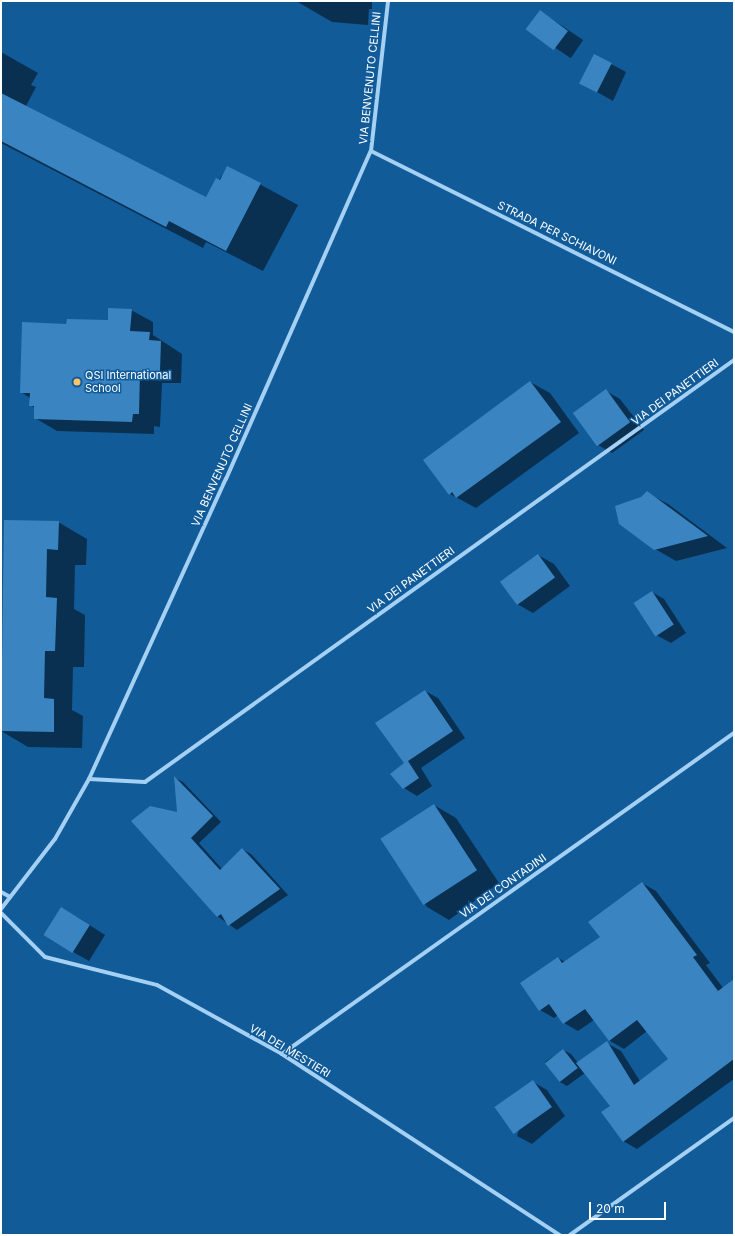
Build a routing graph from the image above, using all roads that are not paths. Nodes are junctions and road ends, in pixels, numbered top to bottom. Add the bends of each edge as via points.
1 (388, 1) edge
2 (371, 151) junction
3 (734, 332) edge
4 (734, 360) edge
5 (734, 733) edge
6 (89, 779) junction
7 (1, 892) edge
8 (10, 897) junction
9 (1, 909) edge
10 (1, 913) edge
11 (282, 1054) junction
12 (734, 1118) edge
13 (560, 1235) edge
14 (570, 1235) edge

1 - 2 street, VIA BENVENUTO CELLINI
2 - 3 street, STRADA PER SCHIAVONI
2 - 6 street, VIA BENVENUTO CELLINI via 226,479
4 - 6 street, VIA DEI PANETTIERI via 145,782
5 - 11 street, VIA DEI CONTADINI
6 - 8 street, VIA BENVENUTO CELLINI via 55,839
7 - 8 street
8 - 9 street, VIA BENVENUTO CELLINI
10 - 11 street, VIA DEI MESTIERI via 45,958 157,985
11 - 13 street, VIA DEI MESTIERI
12 - 14 street

